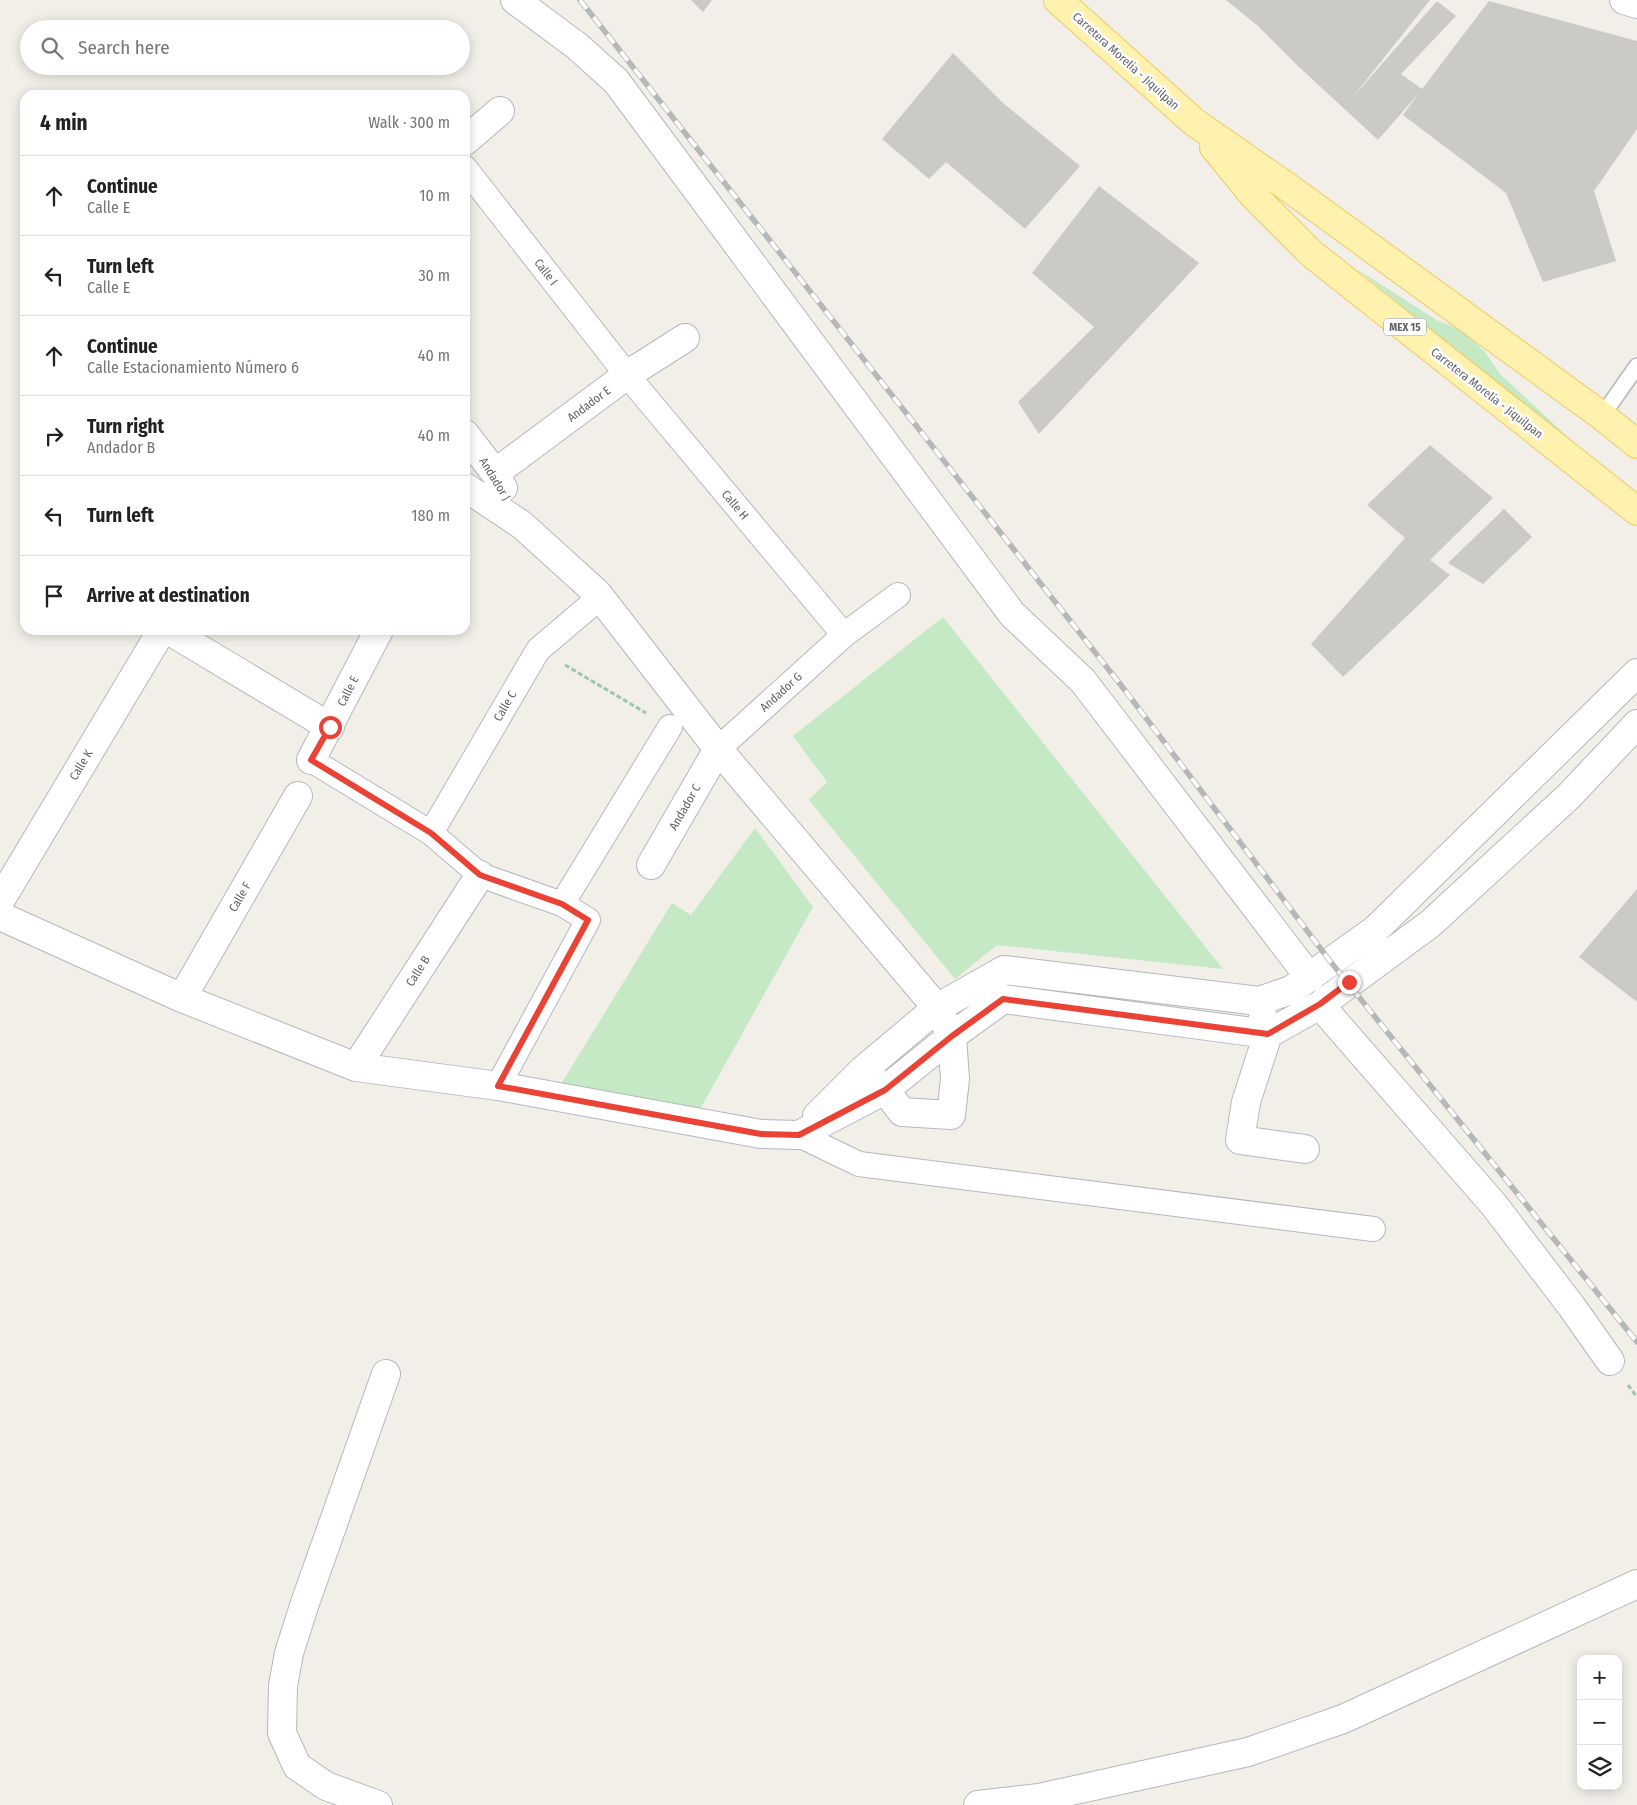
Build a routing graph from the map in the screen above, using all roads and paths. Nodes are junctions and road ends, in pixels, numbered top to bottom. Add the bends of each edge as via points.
1 (515, 0) edge
2 (1058, 0) edge
3 (1624, 0) edge
4 (1637, 4) edge
5 (500, 111) dead end
6 (1194, 122) junction
7 (470, 136) edge
8 (470, 174) edge
9 (685, 338) dead end
10 (1637, 366) edge
11 (627, 375) junction
12 (1602, 416) junction
13 (470, 441) edge
14 (1637, 444) edge
15 (1637, 456) edge
16 (495, 474) junction
17 (470, 490) edge
18 (1637, 511) edge
19 (522, 525) junction
20 (597, 593) junction
21 (898, 595) dead end
22 (844, 634) junction
23 (159, 635) edge
24 (176, 635) edge
25 (376, 635) edge
26 (538, 650) junction
27 (1637, 673) edge
28 (1637, 724) edge
29 (330, 727) junction
30 (670, 727) joint
31 (718, 749) junction
32 (311, 760) joint
33 (298, 796) dead end
34 (431, 833) junction
35 (651, 865) dead end
36 (480, 875) junction
37 (0, 901) edge
38 (562, 904) junction
39 (0, 916) edge
40 (1310, 978) junction
41 (182, 998) junction
42 (1259, 1002) junction
43 (1320, 1004) junction
44 (937, 1008) junction
45 (1268, 1034) junction
46 (952, 1036) junction
47 (356, 1067) junction
48 (863, 1070) junction
49 (498, 1086) junction
50 (885, 1090) junction
51 (799, 1135) junction
52 (1305, 1149) dead end
53 (1373, 1229) dead end
54 (1610, 1361) dead end
55 (386, 1374) dead end
56 (1637, 1584) edge
57 (378, 1805) edge
58 (978, 1805) edge

1 - 40 street via 616,80 1012,614 1083,681
2 - 6 main road, Carretera Morelia - Jiquilpan / MEX 15
3 - 4 street
5 - 7 street
6 - 12 main road, Carretera Morelia - Jiquilpan / MEX 15
6 - 18 main road, Carretera Morelia - Jiquilpan / MEX 15 via 1254,196 1312,254
8 - 11 street, Calle I
9 - 11 street, Andador E
10 - 12 lane
11 - 16 street, Andador E
11 - 22 street, Calle H
12 - 14 main road, Carretera Morelia - Jiquilpan / MEX 15
12 - 15 main road
13 - 16 street, Andador J
16 - 19 street, Andador J
17 - 19 street
19 - 20 street
20 - 26 street, Calle C via 592,604
20 - 31 street
21 - 22 street, Andador G
22 - 31 street, Andador G
23 - 37 street, Calle K
24 - 29 street
25 - 29 street, Calle E
26 - 30 path
26 - 34 street, Calle C
27 - 40 street via 1374,930
28 - 43 street via 1569,796 1430,924
29 - 32 street, Calle E
30 - 38 street
31 - 35 street, Andador C
31 - 44 street
32 - 34 street, Calle E
33 - 41 street, Calle F
34 - 36 street, Calle E
36 - 38 street
36 - 47 street, Calle B
38 - 49 street via 588,920
39 - 41 street
40 - 42 street via 1291,990
41 - 47 street
42 - 44 street via 1004,970
42 - 45 street
43 - 45 street
43 - 54 street via 1494,1205
44 - 46 street
44 - 48 street
45 - 46 street via 1003,999
45 - 52 street via 1246,1102 1240,1140
46 - 50 street
46 - 50 street via 955,1079 951,1115 902,1112
47 - 49 street
48 - 50 street
48 - 51 street
49 - 51 street via 761,1134
50 - 51 street
51 - 53 street via 859,1164
55 - 57 street via 294,1636 283,1686 282,1714 282,1732 297,1766 326,1786
56 - 58 street via 1343,1719 1248,1752 1039,1798

